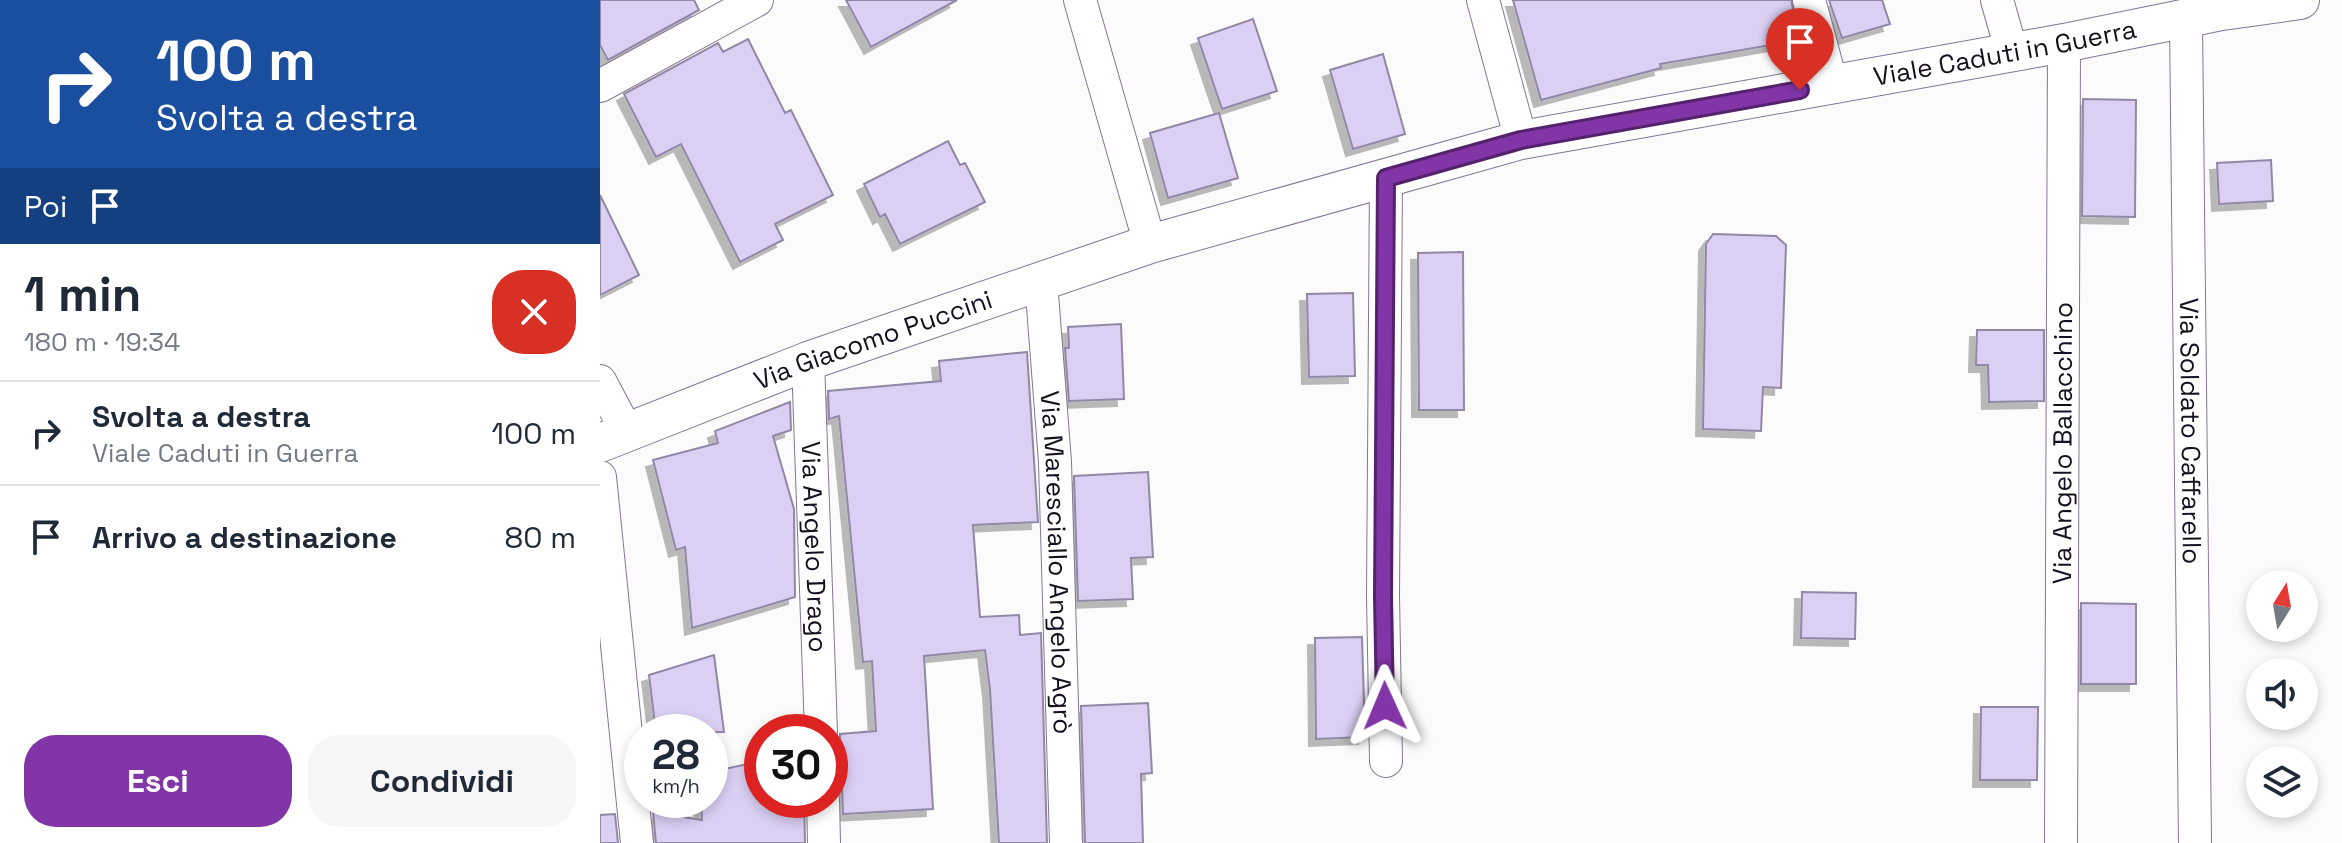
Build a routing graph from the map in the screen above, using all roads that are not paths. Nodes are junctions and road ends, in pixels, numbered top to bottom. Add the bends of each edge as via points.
1 (757, 0) edge
2 (1080, 0) edge
3 (1483, 0) edge
4 (1809, 0) edge
5 (1997, 0) edge
6 (2300, 0) edge
7 (2221, 6) edge
8 (2186, 21) junction
9 (2064, 43) junction
10 (2012, 53) junction
11 (1832, 85) junction
12 (600, 86) edge
13 (1521, 140) junction
14 (1386, 178) junction
15 (1150, 244) junction
16 (1041, 281) junction
17 (808, 361) junction
18 (600, 381) edge
19 (614, 438) edge
20 (600, 477) edge
21 (820, 714) edge
22 (1386, 761) dead end
23 (823, 818) edge
24 (637, 843) edge
25 (824, 843) edge
26 (1066, 843) edge
27 (2061, 843) edge
28 (2195, 843) edge

1 - 12 street
2 - 15 street
3 - 13 street
4 - 11 street
5 - 10 street
6 - 7 street, Viale Caduti in Guerra
7 - 8 street, Viale Caduti in Guerra
8 - 9 street, Viale Caduti in Guerra
8 - 28 street, Via Soldato Caffarello
9 - 10 street, Viale Caduti in Guerra
9 - 27 street, Via Angelo Ballacchino
10 - 11 street, Viale Caduti in Guerra
11 - 13 street, Viale Caduti in Guerra
13 - 14 street, Viale Caduti in Guerra
14 - 15 street, Viale Caduti in Guerra
14 - 22 street
15 - 16 street, Via Giacomo Puccini
16 - 17 street, Via Giacomo Puccini
16 - 26 street, Via Maresciallo Angelo Agrò via 1055,462
17 - 19 street, Via Giacomo Puccini
17 - 21 street, Via Angelo Drago
18 - 19 street
20 - 24 street
23 - 25 street

